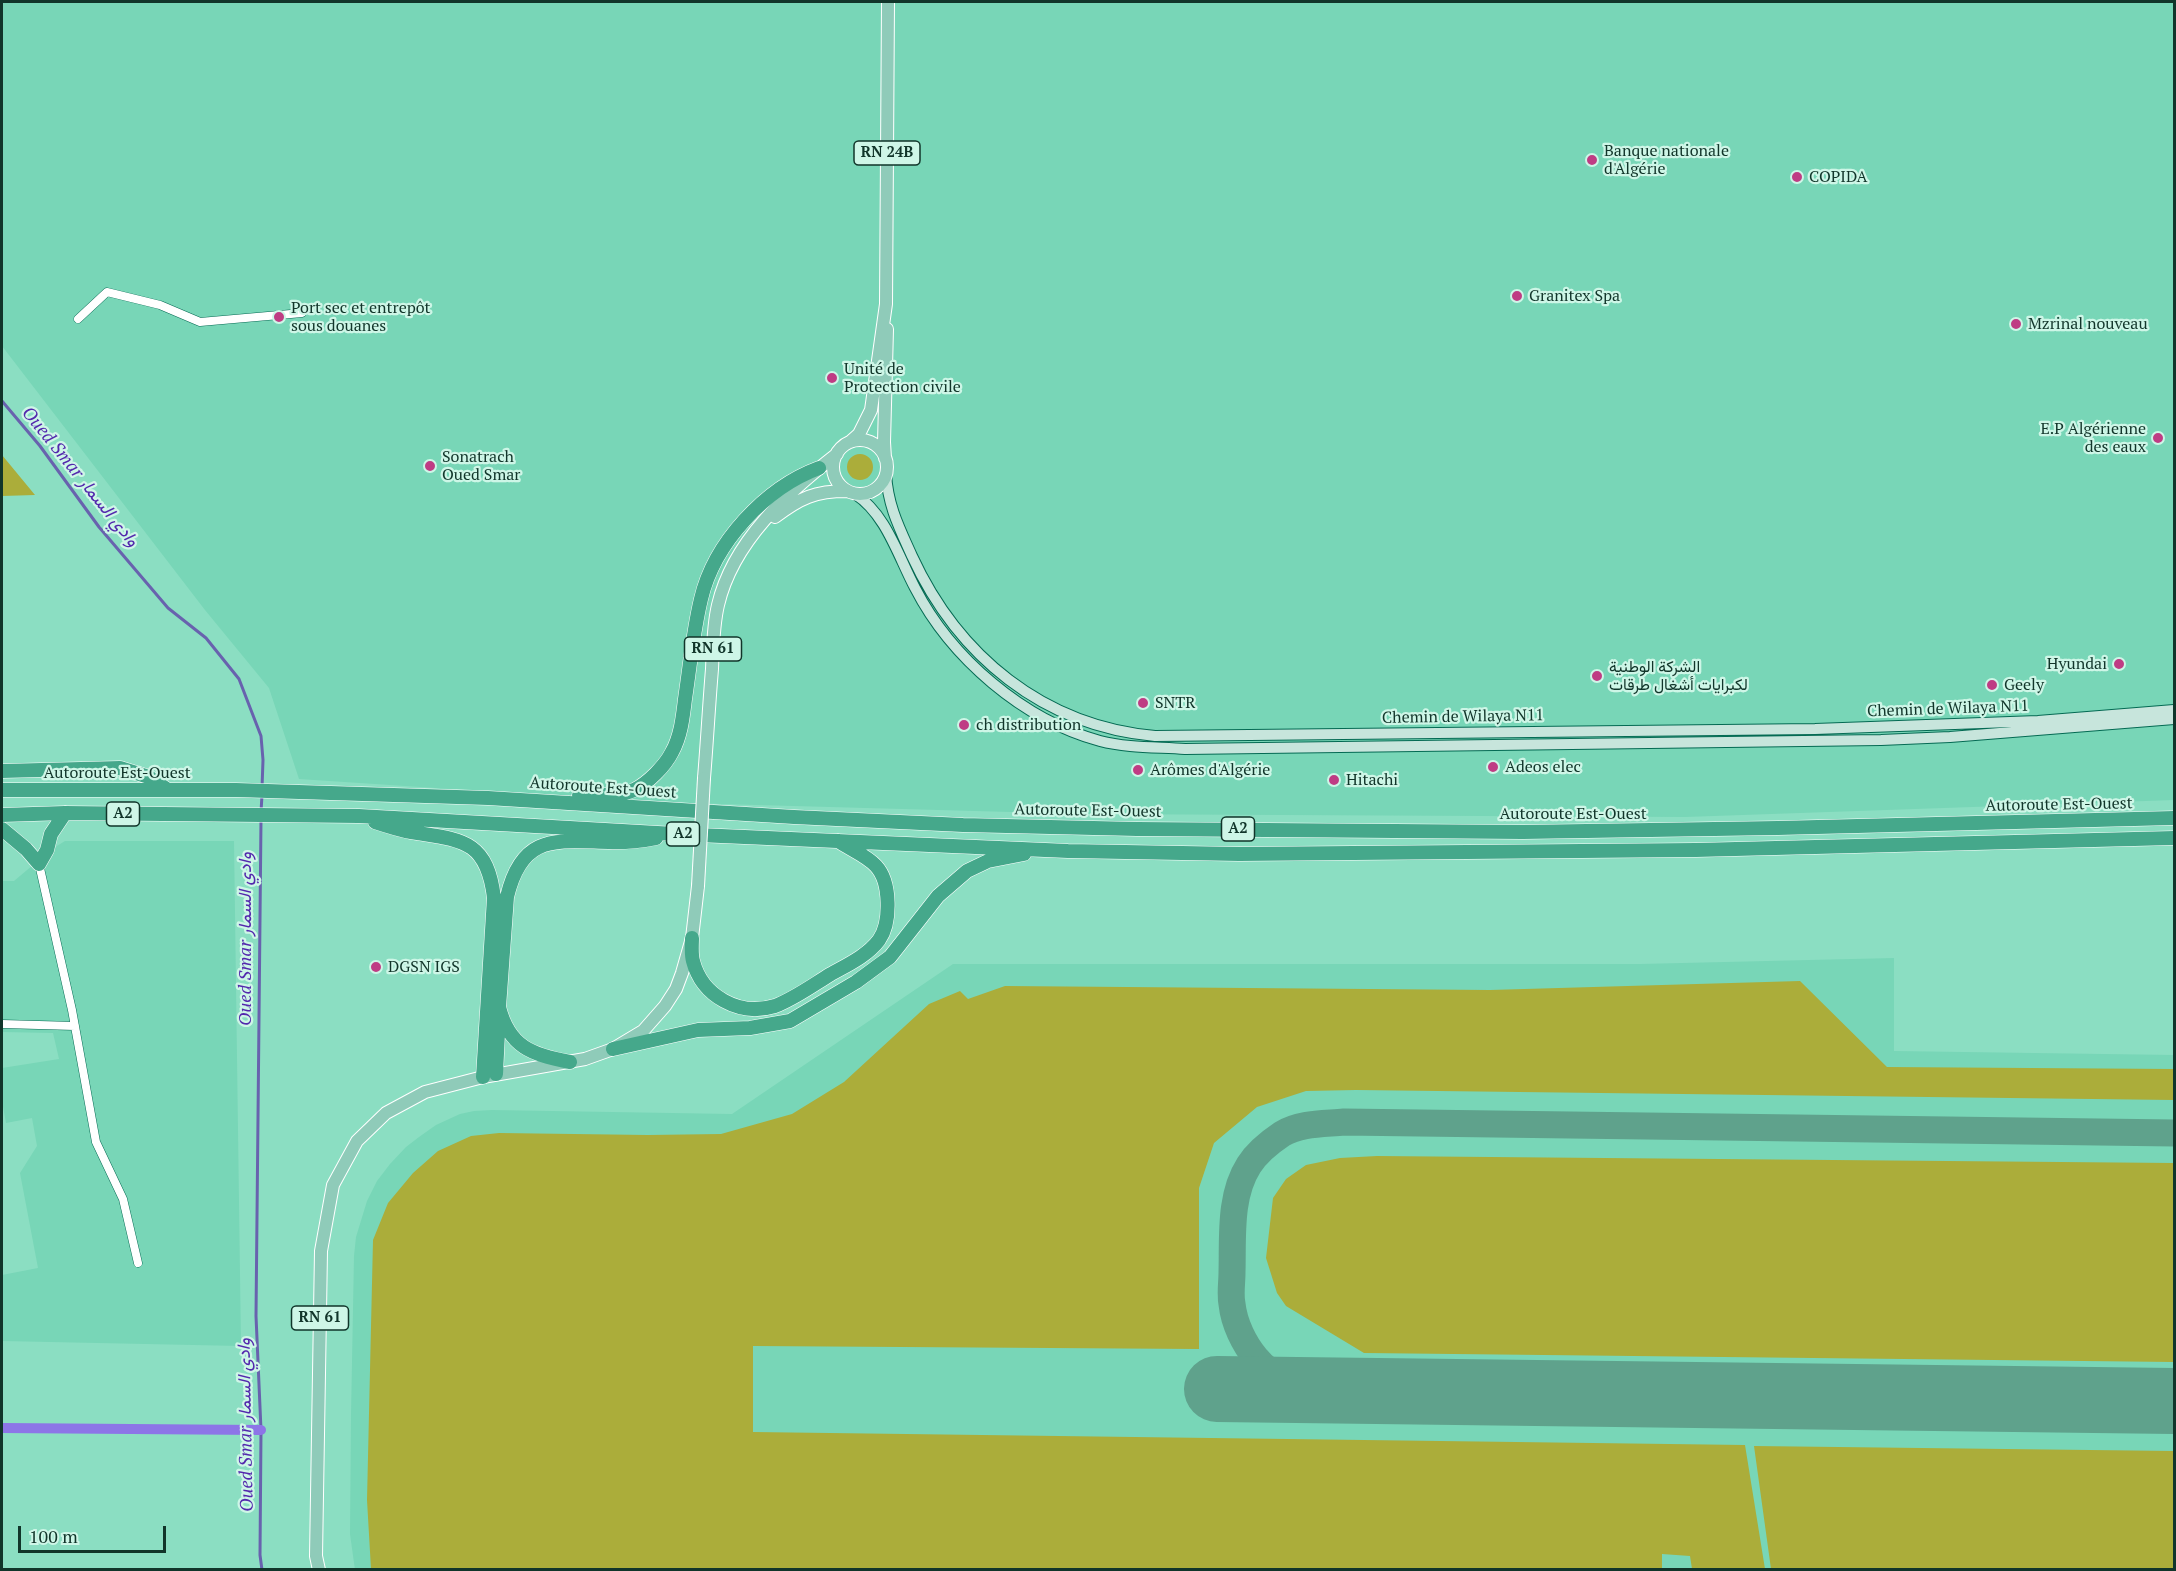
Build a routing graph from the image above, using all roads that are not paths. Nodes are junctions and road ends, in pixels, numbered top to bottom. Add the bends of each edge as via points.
1 (888, 2) edge
2 (886, 304) junction
3 (302, 313) dead end
4 (78, 320) dead end
5 (850, 442) junction
6 (837, 454) junction
7 (885, 458) junction
8 (819, 468) junction
9 (886, 474) junction
10 (851, 493) junction
11 (757, 530) junction
12 (2175, 710) edge
13 (2175, 719) edge
14 (2, 771) edge
15 (2, 790) edge
16 (168, 790) junction
17 (488, 798) junction
18 (65, 813) junction
19 (2, 815) edge
20 (359, 816) junction
21 (2175, 818) edge
22 (2, 829) edge
23 (675, 834) junction
24 (2175, 838) edge
25 (836, 840) junction
26 (1068, 851) junction
27 (39, 864) junction
28 (692, 938) junction
29 (500, 1007) junction
30 (2, 1024) edge
31 (75, 1026) junction
32 (613, 1049) junction
33 (570, 1062) junction
34 (489, 1076) junction
35 (138, 1263) dead end
36 (319, 1569) edge

1 - 2 main road, RN 24B
2 - 5 main road via 872,410
2 - 7 main road
3 - 4 street via 201,322 160,304 107,292
5 - 6 main road
5 - 7 main road via 867,441
6 - 8 main road, RN 61
6 - 10 main road via 835,479
7 - 9 main road
8 - 11 main road, RN 61
8 - 17 highway via 802,474 769,497 745,521 713,566 701,598 681,725 672,752 654,774 633,790 606,795
9 - 10 main road via 871,492
9 - 12 main road, Chemin de Wilaya N11 via 890,506 924,582 967,642 1009,679 1046,703 1083,722 1138,735 1815,729 2038,721
10 - 11 main road, RN 61 via 826,491 808,496
10 - 13 main road via 873,508 924,605 959,651 1017,701 1078,734 1101,741 1185,749 1749,742 1950,737
11 - 28 main road, RN 61, bridge via 726,580 718,606
14 - 16 highway via 120,768 149,777
15 - 16 highway, Autoroute Est-Ouest / A2
16 - 17 highway, Autoroute Est-Ouest / A2
17 - 21 highway, Autoroute Est-Ouest / A2 via 963,825 1149,829 1523,832
18 - 19 highway, A2
18 - 20 highway, A2
18 - 27 highway
20 - 23 highway, A2
20 - 34 highway via 401,830 461,841 485,863 494,898
22 - 27 highway
23 - 25 highway, A2
23 - 29 highway via 624,842 558,841 530,852 511,879 507,897
24 - 26 highway, A2 via 1537,852
25 - 26 highway, A2
25 - 28 highway via 876,866 886,885 889,909 880,939 862,956 775,1006 741,1008 717,998 701,981 692,960
26 - 32 highway via 988,861 967,871 938,896 890,957 790,1021 750,1028 698,1030
27 - 31 street
28 - 32 main road, RN 61 via 675,989 665,1006 643,1031
29 - 33 highway via 508,1030 525,1048 547,1058
29 - 34 highway
30 - 31 street
31 - 35 street via 96,1142 123,1199
32 - 33 main road, RN 61
33 - 34 main road, RN 61
34 - 36 main road, RN 61 via 425,1092 386,1113 357,1141 333,1185 321,1251 316,1556

